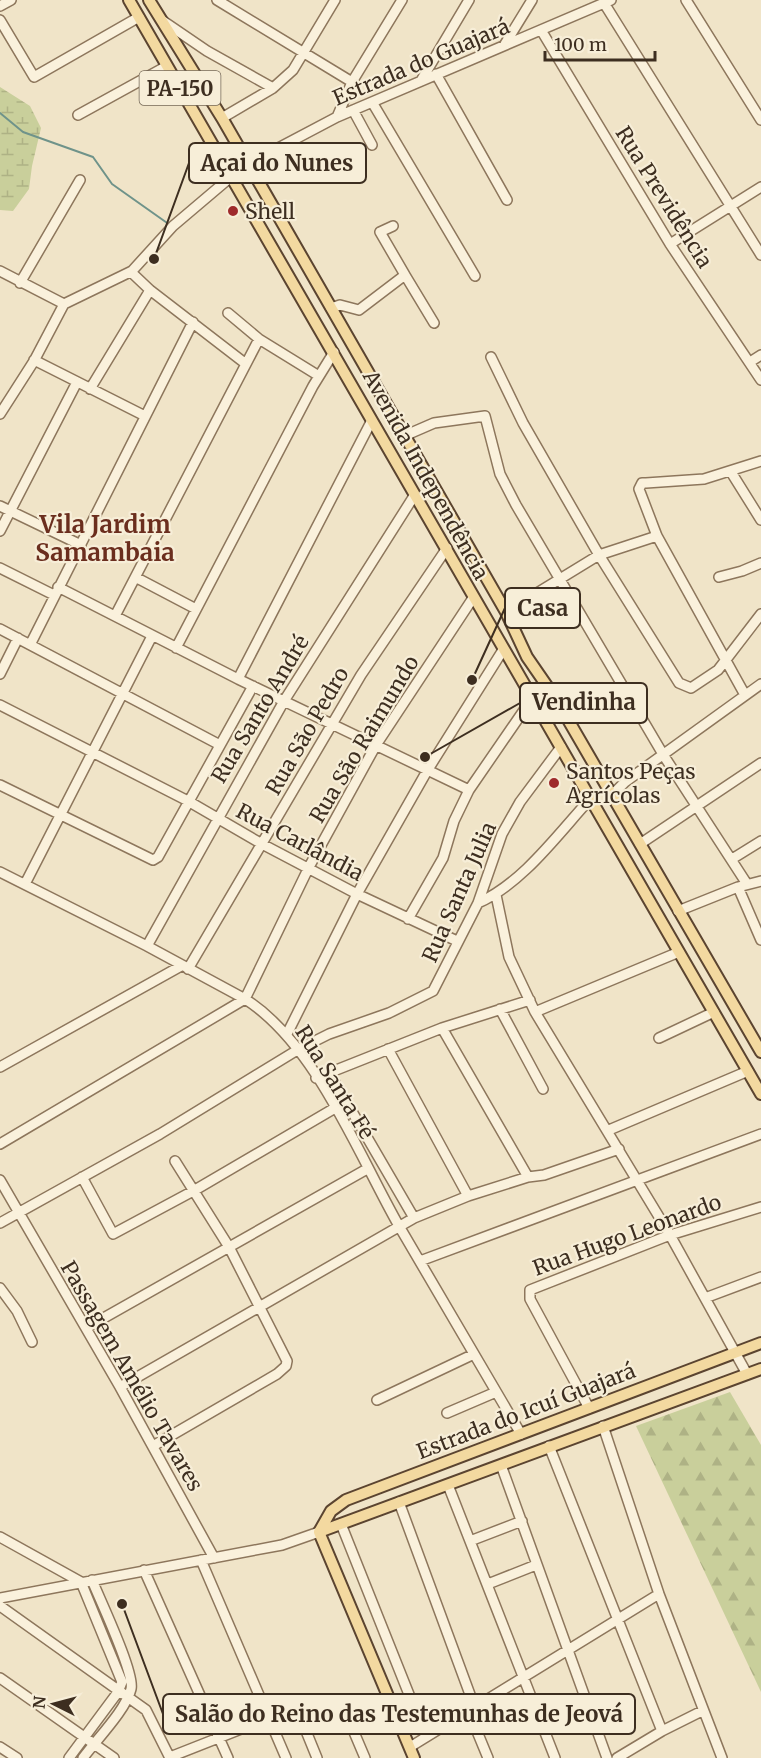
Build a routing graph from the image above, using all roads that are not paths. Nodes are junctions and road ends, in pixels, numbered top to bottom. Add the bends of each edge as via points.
1 (11, 0) edge
2 (129, 0) edge
3 (149, 0) edge
4 (217, 0) edge
5 (402, 0) edge
6 (469, 0) edge
7 (532, 0) edge
8 (686, 0) edge
9 (608, 1) edge
10 (330, 2) edge
11 (0, 6) edge
12 (139, 17) junction
13 (159, 18) junction
14 (0, 20) edge
15 (541, 30) junction
16 (505, 44) junction
17 (305, 53) junction
18 (167, 66) junction
19 (436, 74) junction
20 (422, 79) junction
21 (351, 82) junction
22 (273, 88) junction
23 (372, 102) junction
24 (757, 104) edge
25 (353, 110) junction
26 (78, 115) dead end
27 (338, 117) junction
28 (222, 118) junction
29 (761, 120) edge
30 (372, 145) dead end
31 (248, 164) junction
32 (232, 176) junction
33 (80, 180) dead end
34 (761, 187) edge
35 (507, 200) dead end
36 (731, 207) junction
37 (393, 226) dead end
38 (670, 244) junction
39 (761, 255) edge
40 (0, 271) edge
41 (131, 272) junction
42 (405, 275) junction
43 (475, 276) dead end
44 (20, 283) junction
45 (150, 290) junction
46 (64, 304) junction
47 (331, 308) junction
48 (228, 313) dead end
49 (193, 322) junction
50 (434, 323) dead end
51 (259, 339) junction
52 (334, 352) junction
53 (761, 356) edge
54 (491, 357) dead end
55 (34, 360) junction
56 (750, 362) junction
57 (246, 364) junction
58 (366, 369) junction
59 (319, 376) junction
60 (349, 379) junction
61 (761, 380) edge
62 (77, 382) junction
63 (90, 389) junction
64 (0, 414) edge
65 (145, 416) junction
66 (370, 422) junction
67 (404, 436) junction
68 (761, 461) edge
69 (731, 472) junction
70 (414, 496) junction
71 (0, 506) edge
72 (10, 511) junction
73 (761, 520) edge
74 (0, 531) edge
75 (657, 536) junction
76 (81, 545) junction
77 (447, 548) junction
78 (599, 555) junction
79 (761, 563) edge
80 (0, 568) edge
81 (719, 577) dead end
82 (137, 578) junction
83 (559, 579) junction
84 (56, 591) junction
85 (473, 598) junction
86 (196, 609) junction
87 (506, 612) junction
88 (761, 614) edge
89 (115, 616) junction
90 (0, 629) edge
91 (152, 636) junction
92 (18, 638) junction
93 (31, 643) junction
94 (176, 648) junction
95 (503, 650) junction
96 (726, 658) junction
97 (0, 674) edge
98 (238, 678) junction
99 (761, 684) edge
100 (253, 686) junction
101 (123, 694) junction
102 (745, 694) junction
103 (532, 698) junction
104 (284, 701) junction
105 (0, 705) edge
106 (332, 723) junction
107 (377, 744) junction
108 (219, 745) junction
109 (561, 747) junction
110 (92, 754) junction
111 (664, 756) junction
112 (761, 763) edge
113 (427, 771) junction
114 (0, 784) edge
115 (469, 790) junction
116 (611, 796) junction
117 (591, 798) junction
118 (188, 801) junction
119 (696, 806) junction
120 (61, 814) junction
121 (217, 818) junction
122 (761, 841) edge
123 (262, 844) junction
124 (640, 844) junction
125 (732, 859) junction
126 (309, 867) junction
127 (0, 872) edge
128 (761, 881) edge
129 (25, 884) junction
130 (742, 885) junction
131 (357, 894) junction
132 (496, 895) junction
133 (477, 903) junction
134 (678, 911) junction
135 (408, 919) junction
136 (457, 940) junction
137 (761, 940) edge
138 (147, 946) junction
139 (679, 952) junction
140 (185, 968) junction
141 (245, 999) junction
142 (530, 1000) junction
143 (500, 1009) junction
144 (535, 1012) junction
145 (714, 1012) junction
146 (442, 1028) junction
147 (287, 1034) junction
148 (659, 1038) dead end
149 (299, 1049) junction
150 (388, 1049) junction
151 (761, 1052) edge
152 (0, 1067) edge
153 (748, 1071) junction
154 (329, 1072) junction
155 (316, 1078) junction
156 (543, 1089) dead end
157 (761, 1094) edge
158 (335, 1108) junction
159 (609, 1130) junction
160 (761, 1134) edge
161 (0, 1144) edge
162 (619, 1149) junction
163 (175, 1161) dead end
164 (367, 1169) junction
165 (82, 1177) junction
166 (528, 1177) junction
167 (0, 1180) edge
168 (636, 1181) junction
169 (195, 1190) junction
170 (468, 1196) junction
171 (761, 1207) edge
172 (18, 1213) junction
173 (414, 1218) junction
174 (0, 1223) edge
175 (400, 1227) junction
176 (670, 1235) junction
177 (229, 1247) junction
178 (420, 1261) junction
179 (761, 1277) edge
180 (0, 1288) edge
181 (705, 1298) junction
182 (261, 1306) junction
183 (86, 1328) junction
184 (32, 1342) dead end
185 (761, 1343) edge
186 (737, 1352) junction
187 (474, 1354) junction
188 (761, 1369) edge
189 (747, 1374) junction
190 (120, 1387) junction
191 (496, 1392) junction
192 (376, 1400) dead end
193 (589, 1408) junction
194 (447, 1413) dead end
195 (603, 1426) junction
196 (520, 1434) junction
197 (153, 1446) junction
198 (549, 1446) junction
199 (501, 1465) junction
200 (448, 1485) junction
201 (399, 1502) junction
202 (338, 1505) junction
203 (522, 1521) junction
204 (341, 1524) junction
205 (319, 1532) junction
206 (0, 1537) edge
207 (470, 1540) junction
208 (214, 1558) junction
209 (201, 1560) junction
210 (537, 1565) junction
211 (144, 1570) junction
212 (92, 1580) junction
213 (81, 1582) junction
214 (488, 1584) junction
215 (660, 1594) junction
216 (0, 1598) edge
217 (0, 1606) edge
218 (618, 1618) junction
219 (568, 1648) junction
220 (0, 1677) edge
221 (523, 1677) junction
222 (118, 1692) junction
223 (127, 1698) junction
224 (472, 1710) junction
225 (702, 1712) junction
226 (269, 1718) junction
227 (348, 1718) dead end
228 (306, 1731) dead end
229 (662, 1731) junction
230 (426, 1737) junction
231 (84, 1738) junction
232 (219, 1738) junction
233 (94, 1744) junction
234 (0, 1746) edge
235 (410, 1747) junction
236 (17, 1758) edge
237 (69, 1758) edge
238 (83, 1758) edge
239 (114, 1758) edge
240 (170, 1758) edge
241 (228, 1758) edge
242 (286, 1758) edge
243 (317, 1758) edge
244 (365, 1758) edge
245 (414, 1758) edge
246 (488, 1758) edge
247 (555, 1758) edge
248 (608, 1758) edge
249 (617, 1758) edge
250 (722, 1758) edge

1 - 11 street
2 - 12 main road, Avenida Independência / PA-150
3 - 13 main road, Avenida Independência / PA-150
4 - 17 street
5 - 21 street
6 - 20 street
7 - 16 street
8 - 24 street
9 - 15 street, Estrada do Guajará
9 - 36 street
10 - 17 street
12 - 14 street via 34,77
12 - 18 main road, Avenida Independência / PA-150
13 - 22 street via 207,51
13 - 28 main road, Avenida Independência / PA-150
15 - 16 street, Estrada do Guajará
15 - 38 street, Rua Previdência
16 - 19 street, Estrada do Guajará
17 - 21 street
17 - 22 street
18 - 26 street
18 - 32 main road, Avenida Independência / PA-150
19 - 20 street, Estrada do Guajará
19 - 35 street
20 - 23 street, Estrada do Guajará
21 - 27 street
22 - 28 street
23 - 25 street, Estrada do Guajará
23 - 43 street
24 - 29 street
25 - 27 street, Estrada do Guajará
25 - 30 street
27 - 31 street, Estrada do Guajará
28 - 31 main road, Avenida Independência / PA-150
31 - 47 main road, Avenida Independência / PA-150
32 - 41 street via 173,226
32 - 52 main road, Avenida Independência / PA-150
33 - 44 street
34 - 36 street
36 - 38 street
36 - 39 street
37 - 42 street via 380,232
38 - 56 street, Rua Previdência
40 - 44 street
41 - 45 street
41 - 46 street
42 - 47 street via 359,310
42 - 50 street
44 - 46 street
45 - 49 street
45 - 63 street
46 - 55 street
47 - 58 main road, Avenida Independência / PA-150
48 - 51 street
49 - 57 street
49 - 65 street
51 - 57 street
51 - 59 street
52 - 59 street
52 - 60 main road, Avenida Independência / PA-150
53 - 56 street
54 - 78 street
55 - 62 street
55 - 64 street
56 - 61 street, Rua Previdência
57 - 82 street
58 - 60 main road
58 - 67 main road, Avenida Independência / PA-150
59 - 86 street
60 - 66 main road, Avenida Independência / PA-150
62 - 63 street
62 - 72 street
63 - 65 street
65 - 76 street
66 - 70 main road, Avenida Independência / PA-150
66 - 98 street
67 - 83 street via 434,423 485,416 504,483
67 - 87 main road, Avenida Independência / PA-150
68 - 69 street
69 - 73 street
69 - 75 street via 704,479 640,485 639,493
70 - 77 main road, Avenida Independência / PA-150
70 - 104 street, Rua Santo André
71 - 72 street
72 - 74 street
72 - 76 street
75 - 78 street
75 - 96 street
76 - 84 street
77 - 85 main road, Avenida Independência / PA-150
77 - 106 street, Rua São Pedro
78 - 83 street
78 - 96 street via 679,683 691,688 699,685
79 - 81 street
80 - 84 street
82 - 86 street
82 - 89 street
83 - 87 street
83 - 111 street
84 - 89 street
84 - 93 street
85 - 95 main road, Avenida Independência / PA-150
85 - 107 street, Rua São Raimundo
86 - 94 street
87 - 116 main road, Avenida Independência / PA-150 via 527,657 556,699
88 - 96 street
89 - 91 street
90 - 92 street
91 - 94 street
91 - 101 street
92 - 93 street
92 - 97 street
93 - 101 street
94 - 98 street
95 - 103 main road, Avenida Independência / PA-150
95 - 113 street
96 - 102 street
98 - 100 street
99 - 102 street
100 - 104 street
100 - 108 street
101 - 108 street
101 - 110 street
102 - 111 street
103 - 109 main road, Avenida Independência / PA-150
103 - 115 street
104 - 106 street
104 - 121 street, Rua Santo André
105 - 110 street, Rua Carlândia
106 - 107 street
106 - 123 street, Rua São Pedro
107 - 113 street
107 - 126 street, Rua São Raimundo
108 - 118 street
109 - 117 main road, Avenida Independência / PA-150
109 - 133 street, Rua Santa Julia via 520,802 502,834
110 - 118 street, Rua Carlândia
110 - 120 street
111 - 116 street
111 - 119 street
112 - 119 street
113 - 115 street
113 - 131 street
114 - 120 street
115 - 135 street via 443,858
116 - 124 main road, Avenida Independência / PA-150
117 - 132 street
117 - 139 main road, Avenida Independência / PA-150
118 - 120 street via 158,857 149,859
118 - 121 street, Rua Carlândia
119 - 124 street
119 - 125 street
120 - 129 street
121 - 123 street, Rua Carlândia
121 - 138 street, Rua Santo André
122 - 125 street
123 - 126 street, Rua Carlândia
123 - 140 street, Rua São Pedro
124 - 134 main road, Avenida Independência / PA-150
125 - 130 street
126 - 131 street, Rua Carlândia
126 - 141 street, Rua São Raimundo
127 - 129 street, Rua Santa Fé
128 - 130 street
129 - 138 street, Rua Santa Fé
130 - 134 street
130 - 137 street
131 - 135 street, Rua Carlândia
131 - 147 street
132 - 133 street
132 - 142 street via 509,957
133 - 136 street, Rua Santa Julia
134 - 151 main road, Avenida Independência / PA-150
135 - 136 street, Rua Carlândia
136 - 149 street, Rua Santa Julia via 433,990 389,1013
138 - 140 street, Rua Santa Fé
139 - 144 street
139 - 145 main road, Avenida Independência / PA-150
140 - 141 street, Rua Santa Fé
140 - 152 street
141 - 147 street, Rua Santa Fé
141 - 161 street
142 - 143 street
142 - 144 street
143 - 146 street
143 - 156 street
144 - 159 street
145 - 148 street
145 - 153 main road, Avenida Independência / PA-150
146 - 150 street
146 - 166 street
147 - 149 street, Rua Santa Fé
149 - 155 street, Rua Santa Fé
149 - 165 street, Rua Santa Julia
150 - 154 street
150 - 170 street
153 - 157 main road, Avenida Independência / PA-150
153 - 159 street
154 - 155 street
154 - 173 street
155 - 158 street, Rua Santa Fé
158 - 164 street, Rua Santa Fé
158 - 169 street
159 - 162 street
160 - 168 street
162 - 166 street
162 - 168 street
163 - 169 street
164 - 175 street, Rua Santa Fé
164 - 177 street
165 - 169 street via 113,1234
165 - 172 street, Rua Santa Julia
166 - 170 street
167 - 172 street, Passagem Amélio Tavares
168 - 176 street
168 - 178 street
169 - 177 street
170 - 173 street
171 - 176 street, Rua Hugo Leonardo
172 - 174 street, Rua Santa Julia
172 - 183 street, Passagem Amélio Tavares
173 - 175 street
175 - 178 street, Rua Santa Fé
175 - 182 street
176 - 181 street
176 - 193 street, Rua Hugo Leonardo via 530,1290 530,1299
177 - 182 street
177 - 183 street
178 - 187 street, Rua Santa Fé
179 - 181 street
180 - 184 street
181 - 186 street
182 - 190 street
182 - 197 street via 284,1351 286,1366
183 - 190 street, Passagem Amélio Tavares
185 - 186 main road, Estrada do Icuí Guajará
186 - 189 street
186 - 193 main road, Estrada do Icuí Guajará
187 - 191 street, Rua Santa Fé
187 - 192 street
188 - 189 main road, Estrada do Icuí Guajará
189 - 195 main road, Estrada do Icuí Guajará
190 - 197 street, Passagem Amélio Tavares
191 - 194 street
191 - 196 street, Rua Santa Fé
193 - 196 main road, Estrada do Icuí Guajará
195 - 198 main road, Estrada do Icuí Guajará
195 - 215 street
196 - 202 main road, Estrada do Icuí Guajará
197 - 208 street, Passagem Amélio Tavares
198 - 199 main road, Estrada do Icuí Guajará
198 - 218 street
199 - 200 main road, Estrada do Icuí Guajará
199 - 203 street
200 - 201 main road, Estrada do Icuí Guajará
200 - 207 street
201 - 204 main road, Estrada do Icuí Guajará
201 - 224 street
202 - 204 main road
202 - 205 main road
203 - 207 street
203 - 210 street
204 - 205 main road, Estrada do Icuí Guajará
204 - 230 street
205 - 208 street, Estrada do Icuí Guajará via 282,1545
205 - 235 main road
206 - 213 street
207 - 214 street
208 - 209 street, Estrada do Icuí Guajará
209 - 211 street, Estrada do Icuí Guajará
209 - 226 street
210 - 214 street
210 - 219 street
211 - 212 street, Estrada do Icuí Guajará
211 - 232 street
212 - 213 street, Estrada do Icuí Guajará
212 - 223 street via 131,1677
213 - 216 street, Estrada do Icuí Guajará
213 - 222 street via 122,1676
214 - 221 street
215 - 218 street
215 - 225 street
217 - 222 street
218 - 219 street
218 - 229 street
219 - 221 street
219 - 248 street
220 - 231 street
221 - 224 street
221 - 247 street
222 - 223 street
222 - 231 street
223 - 233 street
223 - 240 street via 146,1710
224 - 230 street
224 - 246 street
225 - 229 street
225 - 250 street
226 - 232 street
226 - 242 street
227 - 244 street
228 - 243 street
229 - 249 street
230 - 235 street
231 - 233 street
231 - 237 street
232 - 240 street
232 - 241 street
233 - 238 street
233 - 239 street
234 - 236 street
235 - 245 main road

